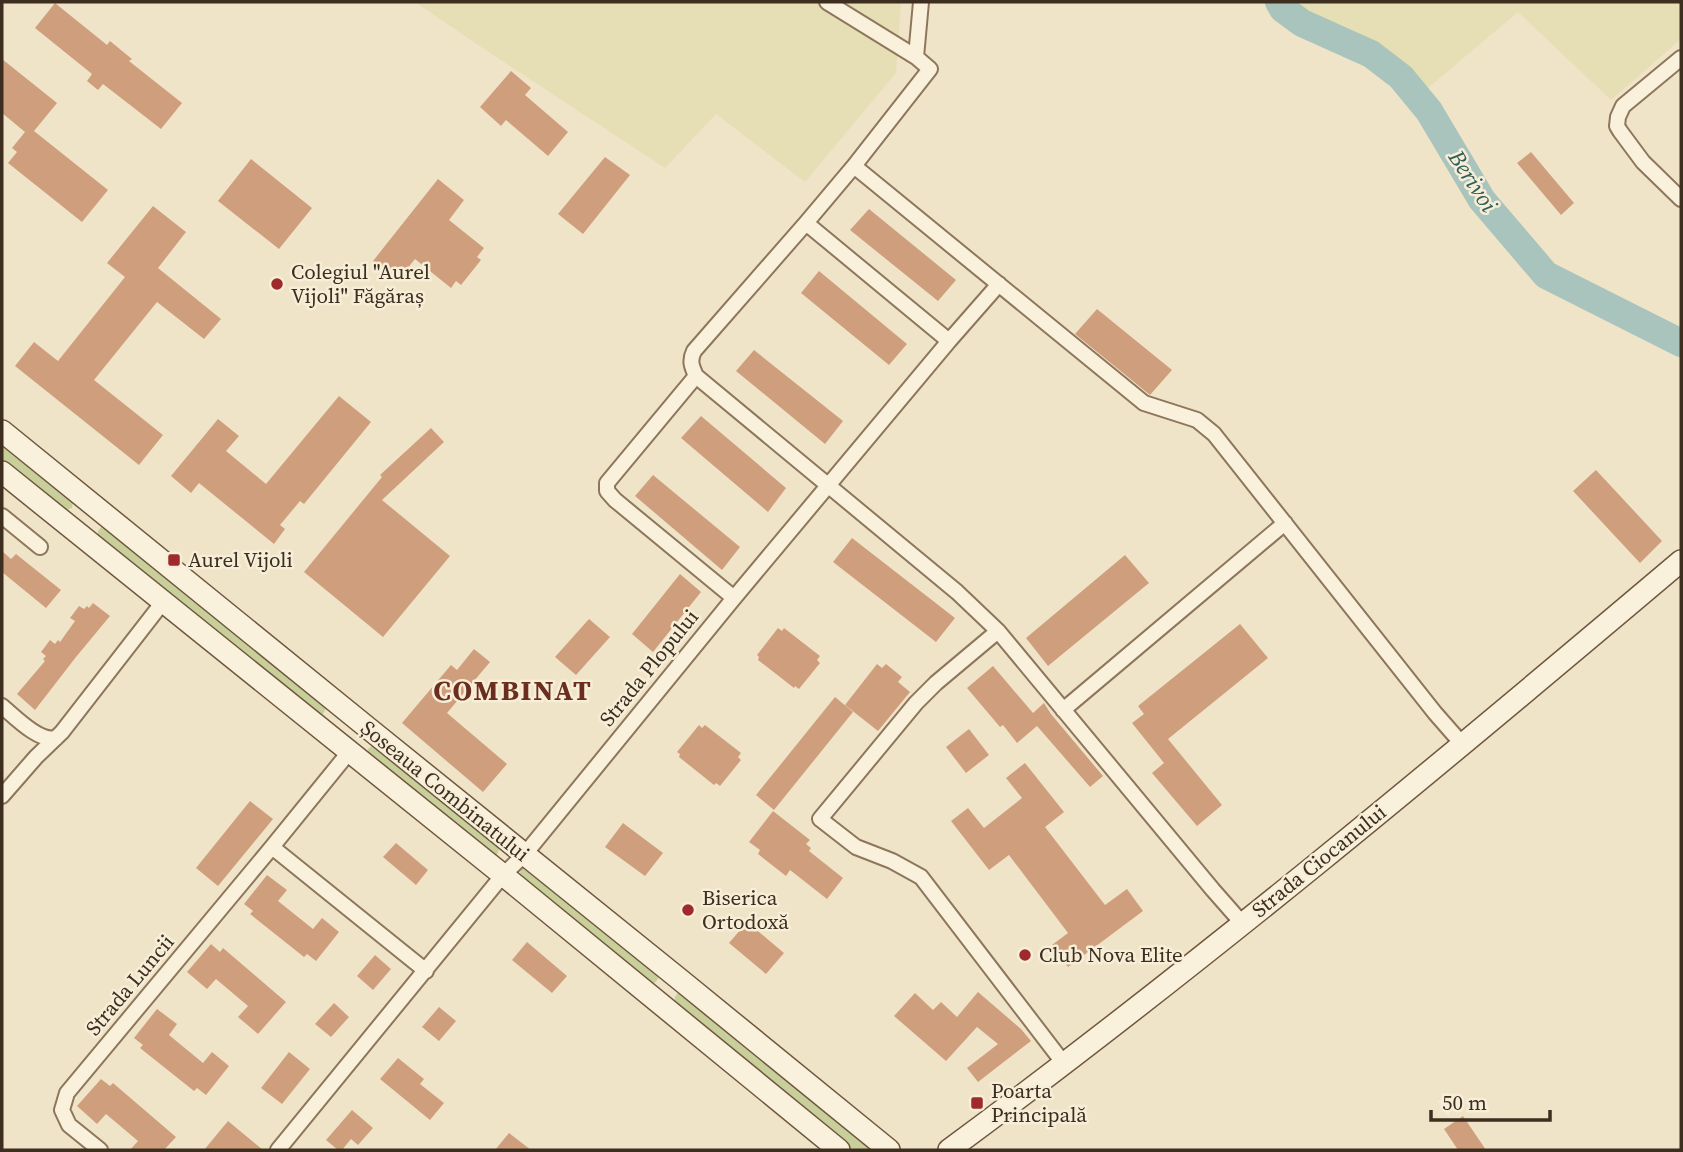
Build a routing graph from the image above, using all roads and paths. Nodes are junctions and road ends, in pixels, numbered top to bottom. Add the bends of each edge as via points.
1 (827, 2) edge
2 (920, 2) edge
3 (916, 57) junction
4 (1681, 58) edge
5 (853, 166) junction
6 (1681, 199) edge
7 (806, 223) junction
8 (999, 284) junction
9 (949, 341) junction
10 (696, 376) junction
11 (2, 431) edge
12 (2, 472) edge
13 (827, 486) junction
14 (88, 501) junction
15 (2, 516) edge
16 (1285, 523) junction
17 (68, 526) junction
18 (40, 547) dead end
19 (1681, 561) edge
20 (734, 598) junction
21 (163, 602) junction
22 (998, 631) junction
23 (2, 706) edge
24 (1063, 710) junction
25 (368, 729) junction
26 (56, 738) junction
27 (1463, 745) junction
28 (350, 751) junction
29 (2, 796) edge
30 (272, 848) junction
31 (525, 854) junction
32 (503, 875) junction
33 (1242, 923) junction
34 (426, 971) junction
35 (678, 978) junction
36 (659, 1001) junction
37 (1065, 1065) junction
38 (100, 1150) edge
39 (278, 1150) edge
40 (839, 1150) edge
41 (889, 1150) edge
42 (949, 1150) edge

1 - 3 street
2 - 3 street
3 - 5 street via 930,69
4 - 6 street via 1624,104 1617,119 1620,131 1643,162
5 - 7 street
5 - 8 street
7 - 9 street
7 - 10 street via 694,351 691,366
8 - 9 street, Strada Plopului
8 - 16 street via 1144,402 1197,420 1214,433
9 - 13 street, Strada Plopului
10 - 13 street
10 - 20 street via 607,483 607,491
11 - 14 main road, Șoseaua Combinatului
12 - 17 main road, Șoseaua Combinatului
13 - 20 street, Strada Plopului
13 - 22 street
14 - 17 main road
14 - 25 main road, Șoseaua Combinatului
15 - 18 street
16 - 24 street
16 - 27 street
17 - 21 main road, Șoseaua Combinatului
19 - 27 main road, Strada Ciocanului
20 - 31 street, Strada Plopului
21 - 26 street
21 - 28 main road, Șoseaua Combinatului
22 - 24 street
22 - 37 street via 916,702 820,819 856,847 921,877
23 - 26 street via 41,737
24 - 33 street
25 - 28 main road
25 - 31 main road, Șoseaua Combinatului
26 - 29 street
27 - 33 main road, Strada Ciocanului
28 - 30 street, Strada Luncii
28 - 32 main road, Șoseaua Combinatului
30 - 34 street
30 - 38 street, Strada Luncii via 67,1093 62,1110 69,1125
31 - 32 street, Strada Plopului
31 - 35 main road, Șoseaua Combinatului
32 - 34 street
32 - 36 main road, Șoseaua Combinatului
33 - 37 main road, Strada Ciocanului
34 - 39 street
35 - 36 main road
35 - 41 main road, Șoseaua Combinatului
36 - 40 main road, Șoseaua Combinatului
37 - 42 main road, Strada Ciocanului

